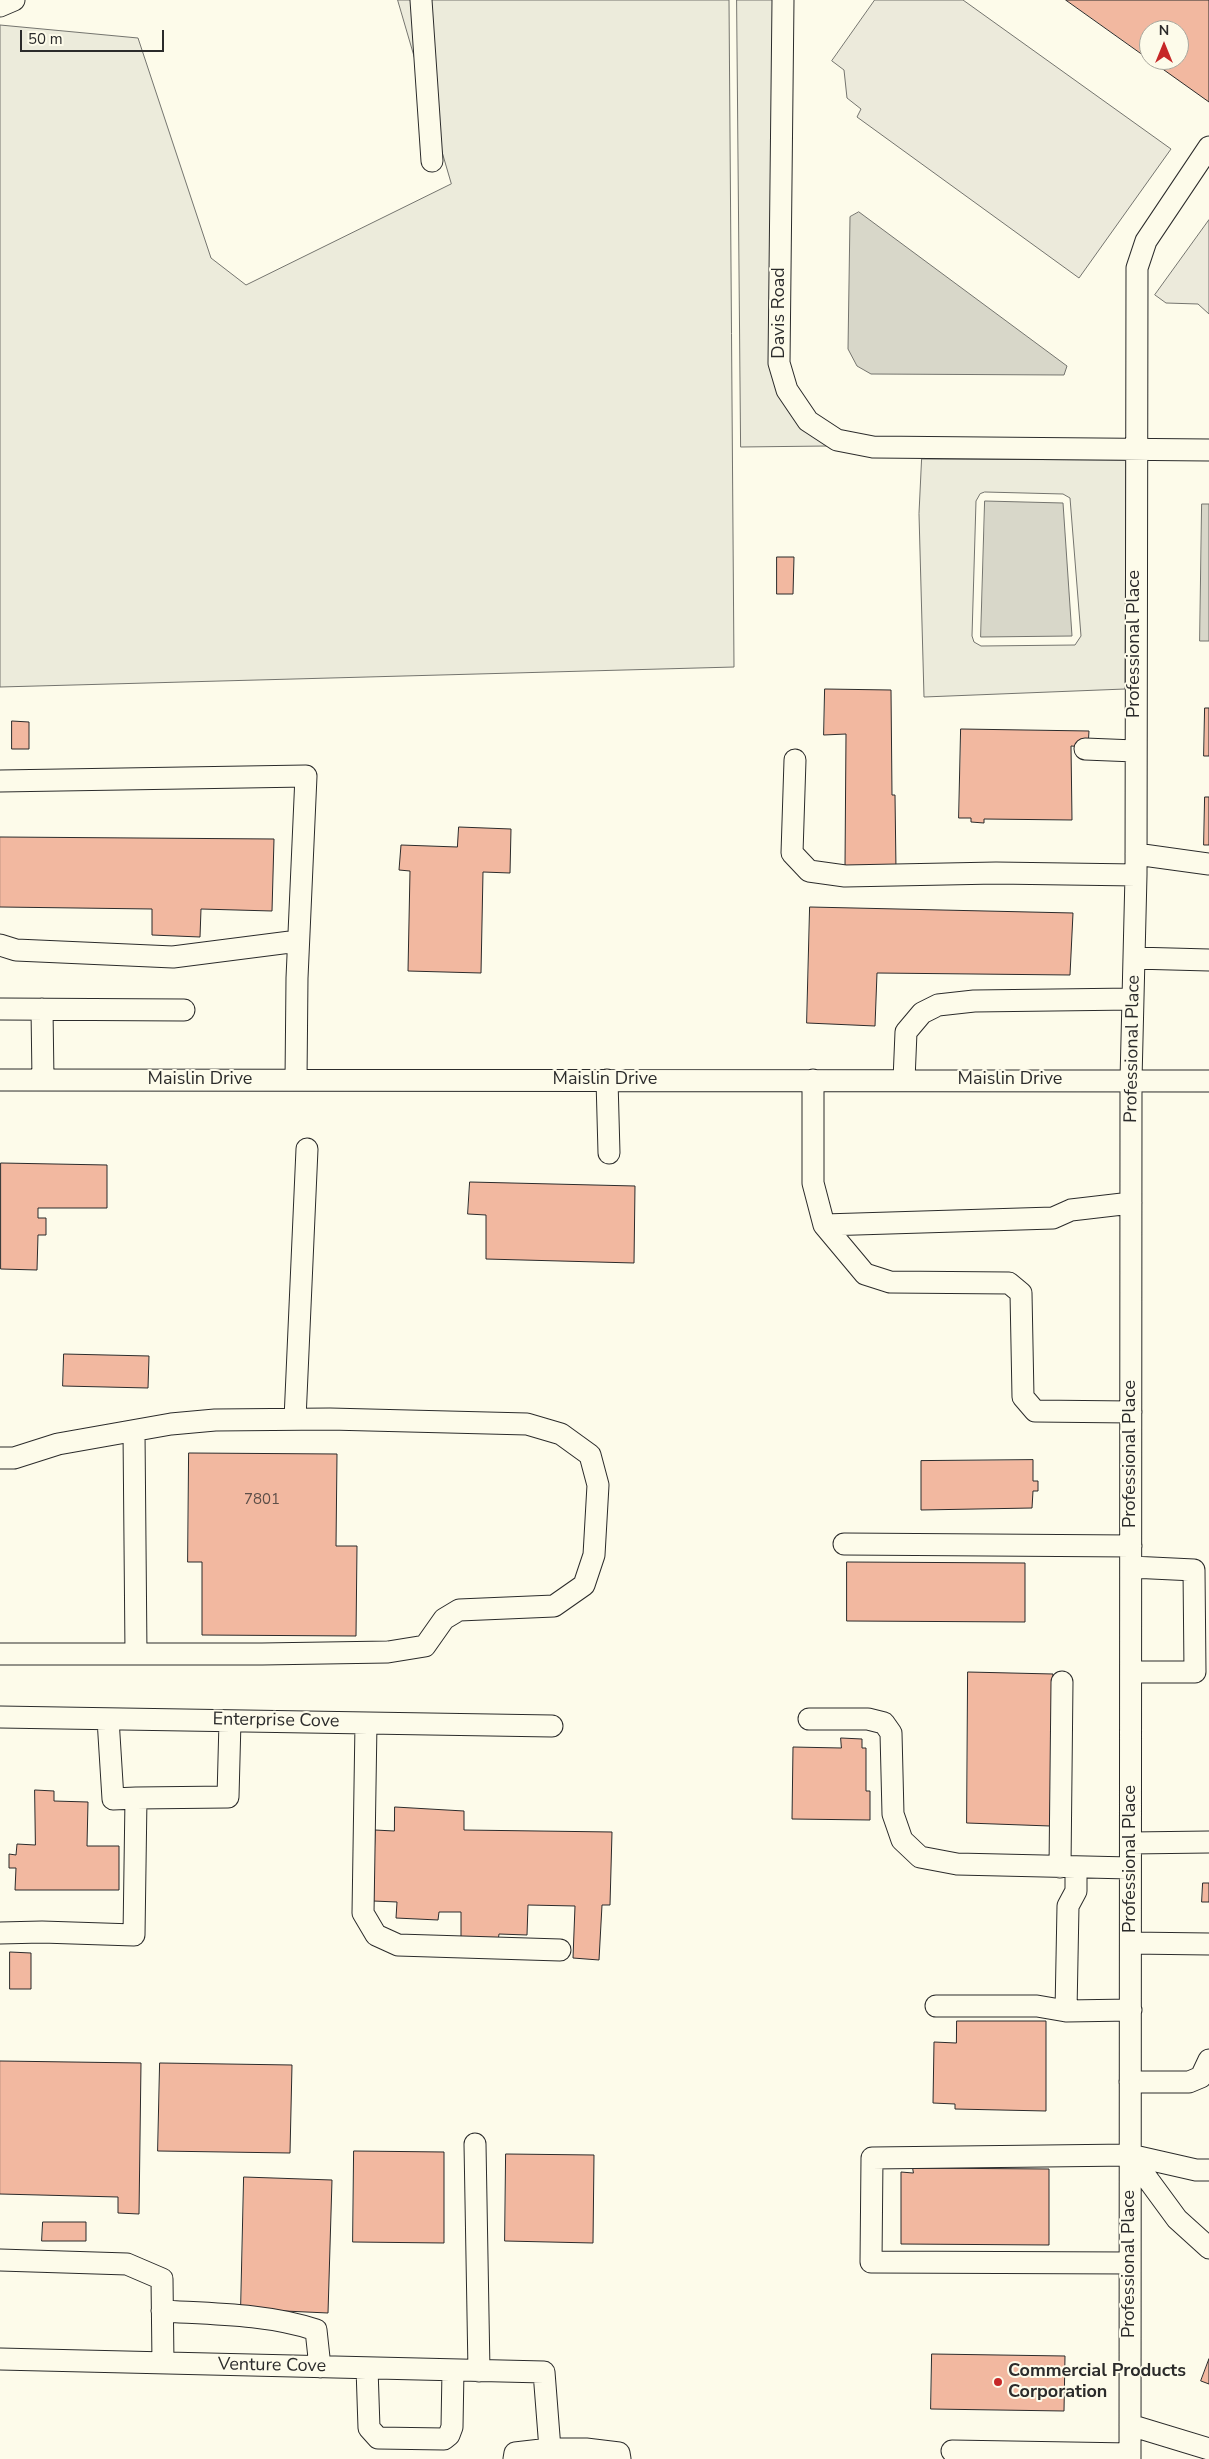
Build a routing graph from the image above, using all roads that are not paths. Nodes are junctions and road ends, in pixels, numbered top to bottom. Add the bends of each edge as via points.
1 (14, 0) edge
2 (420, 0) edge
3 (783, 0) edge
4 (0, 6) edge
5 (1209, 147) edge
6 (432, 161) dead end
7 (1136, 449) junction
8 (1209, 450) edge
9 (1085, 749) dead end
10 (1135, 751) junction
11 (796, 760) dead end
12 (0, 781) edge
13 (1136, 864) junction
14 (1209, 864) edge
15 (298, 941) junction
16 (0, 945) edge
17 (1134, 958) junction
18 (1209, 960) edge
19 (1133, 999) junction
20 (0, 1008) edge
21 (42, 1009) junction
22 (184, 1010) dead end
23 (0, 1080) edge
24 (43, 1080) junction
25 (296, 1080) junction
26 (607, 1080) junction
27 (813, 1080) junction
28 (904, 1080) junction
29 (1131, 1080) junction
30 (1209, 1081) edge
31 (307, 1149) dead end
32 (609, 1154) dead end
33 (1131, 1203) junction
34 (824, 1225) junction
35 (1131, 1412) junction
36 (295, 1419) junction
37 (134, 1432) junction
38 (0, 1458) edge
39 (844, 1544) dead end
40 (1131, 1546) junction
41 (1131, 1567) junction
42 (0, 1654) edge
43 (136, 1654) junction
44 (1131, 1672) junction
45 (1062, 1682) dead end
46 (0, 1717) edge
47 (108, 1719) junction
48 (809, 1720) dead end
49 (230, 1721) junction
50 (366, 1723) junction
51 (552, 1726) dead end
52 (136, 1798) junction
53 (1209, 1842) edge
54 (1131, 1843) junction
55 (1068, 1867) junction
56 (1130, 1868) junction
57 (0, 1933) edge
58 (1131, 1943) junction
59 (1209, 1944) edge
60 (560, 1950) dead end
61 (936, 2006) dead end
62 (1131, 2010) junction
63 (1066, 2011) junction
64 (1209, 2060) edge
65 (1130, 2082) junction
66 (475, 2144) dead end
67 (1130, 2155) junction
68 (1209, 2170) edge
69 (1209, 2248) edge
70 (0, 2260) edge
71 (1130, 2263) junction
72 (162, 2312) junction
73 (0, 2359) edge
74 (163, 2363) junction
75 (320, 2367) junction
76 (367, 2368) junction
77 (454, 2370) junction
78 (479, 2371) junction
79 (1130, 2425) junction
80 (550, 2449) junction
81 (1209, 2449) edge
82 (952, 2452) dead end
83 (1130, 2456) edge
84 (514, 2459) edge
85 (620, 2459) edge

1 - 4 street
2 - 6 street
3 - 7 street, Davis Road via 779,363 787,390 808,420 837,440 873,447
5 - 7 street, Professional Place via 1146,242 1137,268
7 - 8 street, Davis Road
7 - 10 street, Professional Place
9 - 10 street
10 - 13 street, Professional Place
11 - 13 street via 792,853 809,871 845,876 996,874
12 - 15 street via 306,776
13 - 14 street
13 - 17 street, Professional Place
15 - 16 street via 173,957 16,950
15 - 25 street
17 - 18 street
17 - 19 street, Professional Place
19 - 28 street via 974,1001 938,1005 922,1014 906,1032
19 - 29 street, Professional Place
20 - 21 street
21 - 22 street
21 - 24 street
23 - 24 street, Maislin Drive
24 - 25 street, Maislin Drive
25 - 26 street, Maislin Drive
26 - 27 street, Maislin Drive
26 - 32 street
27 - 28 street, Maislin Drive
27 - 34 street via 813,1183
28 - 29 street, Maislin Drive
29 - 30 street, Maislin Drive
29 - 33 street, Professional Place
31 - 36 street
33 - 34 street via 1071,1210 1054,1218
33 - 35 street, Professional Place
34 - 35 street via 865,1274 890,1282 1009,1283 1021,1294 1023,1397 1035,1411
35 - 40 street, Professional Place
36 - 37 street via 215,1420
36 - 43 street via 527,1424 561,1434 590,1455 598,1484 594,1555 584,1585 554,1606 458,1610 444,1618 425,1646 388,1652
37 - 38 street via 58,1444 14,1458
37 - 43 street
39 - 40 street
40 - 41 street, Professional Place
41 - 44 street, Professional Place
41 - 44 street via 1194,1570 1195,1672
42 - 43 street
44 - 54 street, Professional Place
45 - 55 street
46 - 47 street, Enterprise Cove
47 - 49 street, Enterprise Cove
47 - 52 street via 113,1799
48 - 55 street via 868,1719 884,1723 891,1733 893,1814 902,1840 920,1857 957,1864
49 - 50 street, Enterprise Cove
49 - 52 street via 228,1797
50 - 51 street, Enterprise Cove
50 - 60 street via 363,1913 376,1935 398,1944
52 - 57 street via 134,1935
53 - 54 street
54 - 56 street, Professional Place
55 - 56 street
55 - 63 street via 1076,1891 1068,1906
56 - 58 street, Professional Place
58 - 59 street
58 - 62 street, Professional Place
61 - 63 street via 1037,2006
62 - 63 street
62 - 65 street, Professional Place
64 - 65 street via 1200,2077 1189,2082
65 - 67 street, Professional Place
66 - 78 street
67 - 68 street
67 - 69 street via 1177,2219
67 - 71 street, Professional Place
67 - 71 street via 872,2158 871,2253 871,2262
70 - 72 street via 127,2264 162,2279
71 - 79 street, Professional Place
72 - 74 street
72 - 75 street via 296,2323 316,2330
73 - 74 street, Venture Cove
74 - 75 street, Venture Cove
75 - 76 street, Venture Cove
76 - 77 street, Venture Cove
76 - 77 street via 369,2428 378,2438 444,2439 449,2435
77 - 78 street, Venture Cove
78 - 80 street, Venture Cove via 544,2372
79 - 81 street
79 - 83 street, Professional Place
80 - 84 street via 515,2453
80 - 85 street via 619,2453
82 - 83 street

